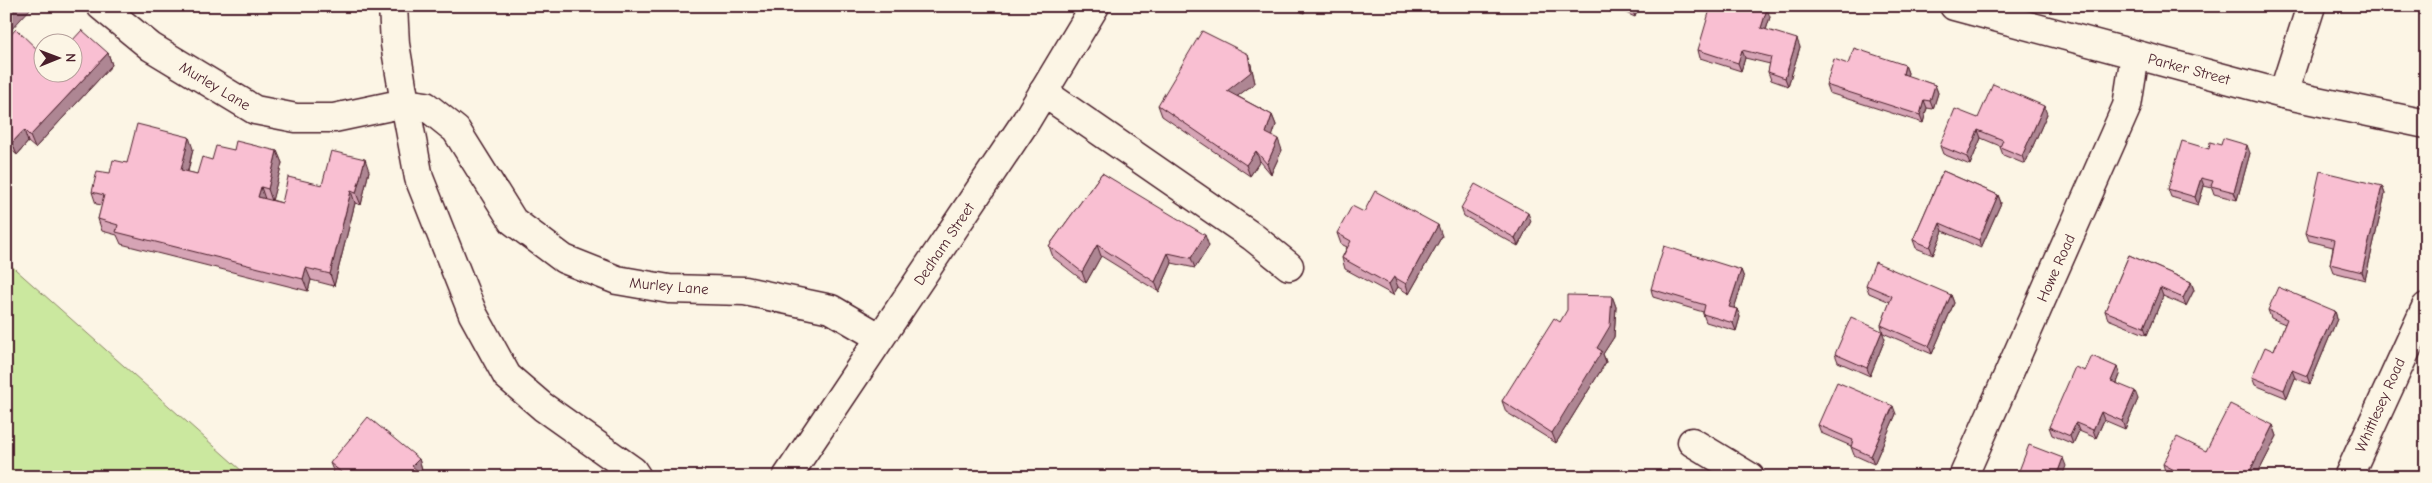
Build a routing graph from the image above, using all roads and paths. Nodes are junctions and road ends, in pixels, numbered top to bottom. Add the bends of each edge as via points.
1 (101, 6) edge
2 (393, 6) edge
3 (1095, 6) edge
4 (1954, 6) edge
5 (2311, 6) edge
6 (2135, 55) junction
7 (1043, 92) junction
8 (2283, 94) junction
9 (405, 103) junction
10 (2426, 124) edge
11 (1289, 266) dead end
12 (2426, 307) edge
13 (880, 337) junction
14 (1692, 442) dead end
15 (637, 477) edge
16 (787, 477) edge
17 (1750, 477) edge
18 (1963, 477) edge
19 (2348, 477) edge

1 - 9 street, Murley Lane via 152,47 256,110 296,118 334,118
2 - 9 street via 395,44
3 - 7 street, Dedham Street
4 - 6 street, Parker Street
5 - 8 street
6 - 8 street, Parker Street
6 - 18 street, Howe Road via 2127,106
7 - 11 street via 1246,232
7 - 13 street, Dedham Street
8 - 10 street, Parker Street
9 - 13 street, Murley Lane via 426,106 456,130 513,221 564,259 616,280 669,289 746,291 831,309
9 - 15 street via 418,178 473,314 507,376
12 - 19 street, Whittlesey Road
13 - 16 street, Dedham Street
14 - 17 street

